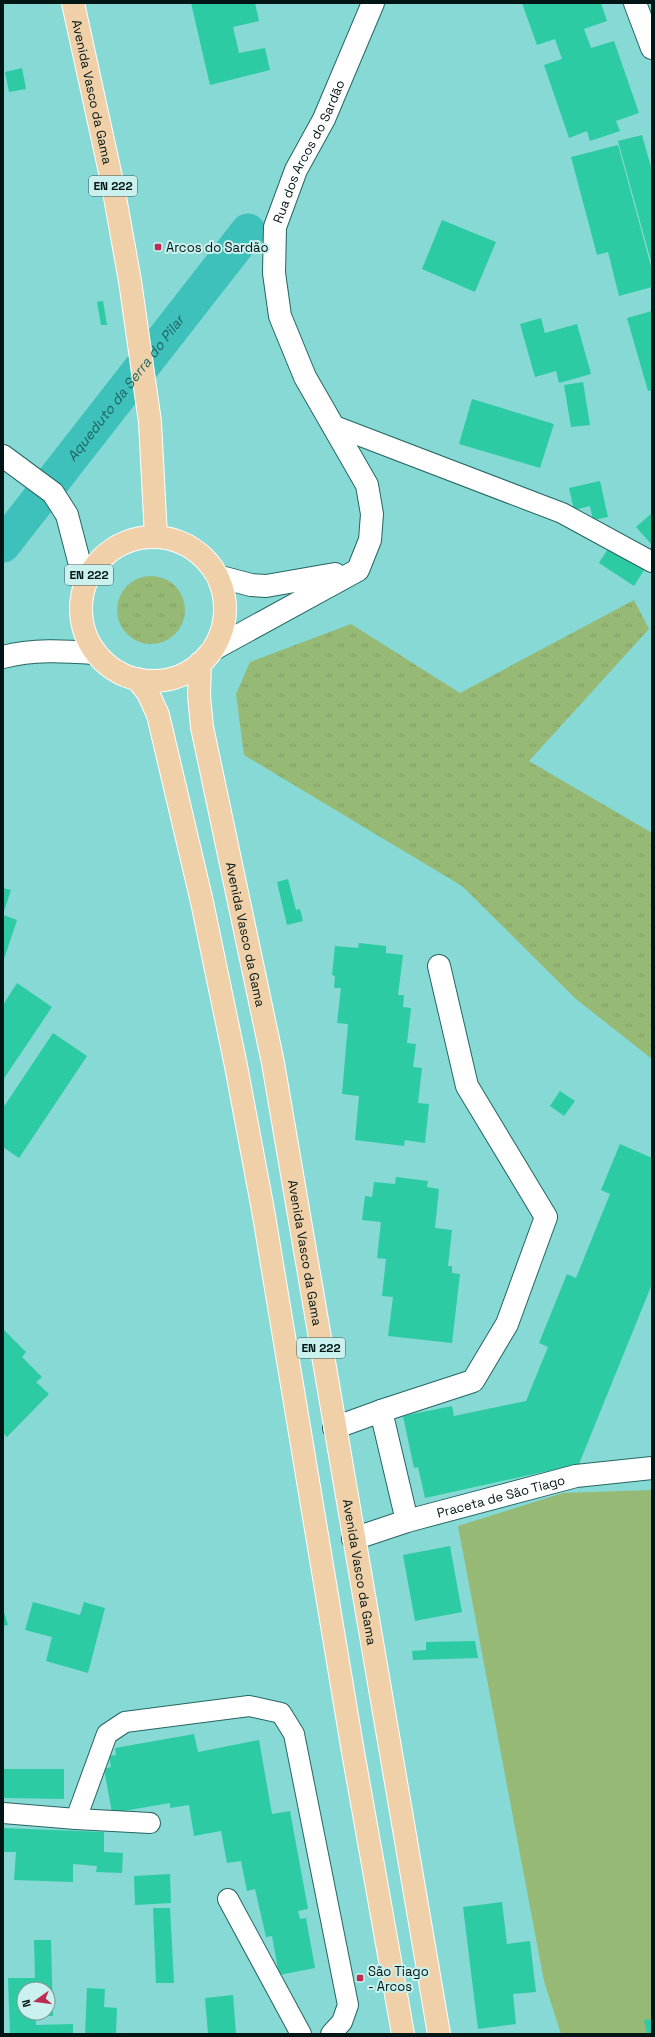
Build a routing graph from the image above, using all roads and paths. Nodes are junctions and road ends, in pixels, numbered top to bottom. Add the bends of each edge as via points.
1 (73, 3) edge
2 (374, 3) edge
3 (635, 3) edge
4 (652, 48) edge
5 (332, 425) junction
6 (3, 456) edge
7 (156, 537) junction
8 (652, 562) edge
9 (358, 570) junction
10 (217, 576) junction
11 (85, 584) junction
12 (95, 653) junction
13 (206, 656) junction
14 (3, 657) edge
15 (137, 680) junction
16 (439, 966) dead end
17 (381, 1410) junction
18 (334, 1428) junction
19 (652, 1468) edge
20 (407, 1521) junction
21 (353, 1539) junction
22 (3, 1813) edge
23 (76, 1819) junction
24 (150, 1823) dead end
25 (228, 1899) dead end
26 (300, 2034) edge
27 (331, 2034) edge
28 (403, 2034) edge
29 (439, 2034) edge

1 - 7 main road, Avenida Vasco da Gama / EN 222 via 113,186 130,281 150,422
2 - 5 street, Rua dos Arcos do Sardão via 324,119 296,170 275,227 274,272 280,316 305,377
3 - 4 street
5 - 8 lane via 562,513
5 - 9 street, Rua dos Arcos do Sardão via 367,485 372,514 370,540
6 - 11 street via 53,493 67,515
7 - 10 main road, Avenida Vasco da Gama / EN 222 via 184,544 203,558
7 - 11 main road, Avenida Vasco da Gama / EN 222 via 141,537 113,549 101,558
9 - 10 street via 284,585 266,586 251,585
9 - 13 street
10 - 13 main road, Avenida Vasco da Gama / EN 222 via 223,594 224,614 220,633
11 - 12 main road, Avenida Vasco da Gama / EN 222 via 81,608 84,631
12 - 14 street via 23,652
12 - 15 main road, Avenida Vasco da Gama / EN 222 via 114,670
13 - 15 main road, Avenida Vasco da Gama / EN 222 via 187,673 171,679
13 - 18 main road, Avenida Vasco da Gama / EN 222 via 199,696 202,727 273,1063
15 - 28 main road, Avenida Vasco da Gama / EN 222 via 148,693 158,715 202,902 236,1066 263,1210 353,1752
16 - 17 street via 467,1086 546,1217 507,1324 473,1381
17 - 18 street
17 - 20 street
18 - 21 main road, Avenida Vasco da Gama / EN 222
19 - 20 street, Praceta de São Tiago via 576,1476
20 - 21 street, Praceta de São Tiago
21 - 29 main road, Avenida Vasco da Gama / EN 222
22 - 23 lane
23 - 24 lane
23 - 27 lane via 107,1734 125,1722 249,1706 282,1713 294,1734 348,2005 342,2022
25 - 26 lane

